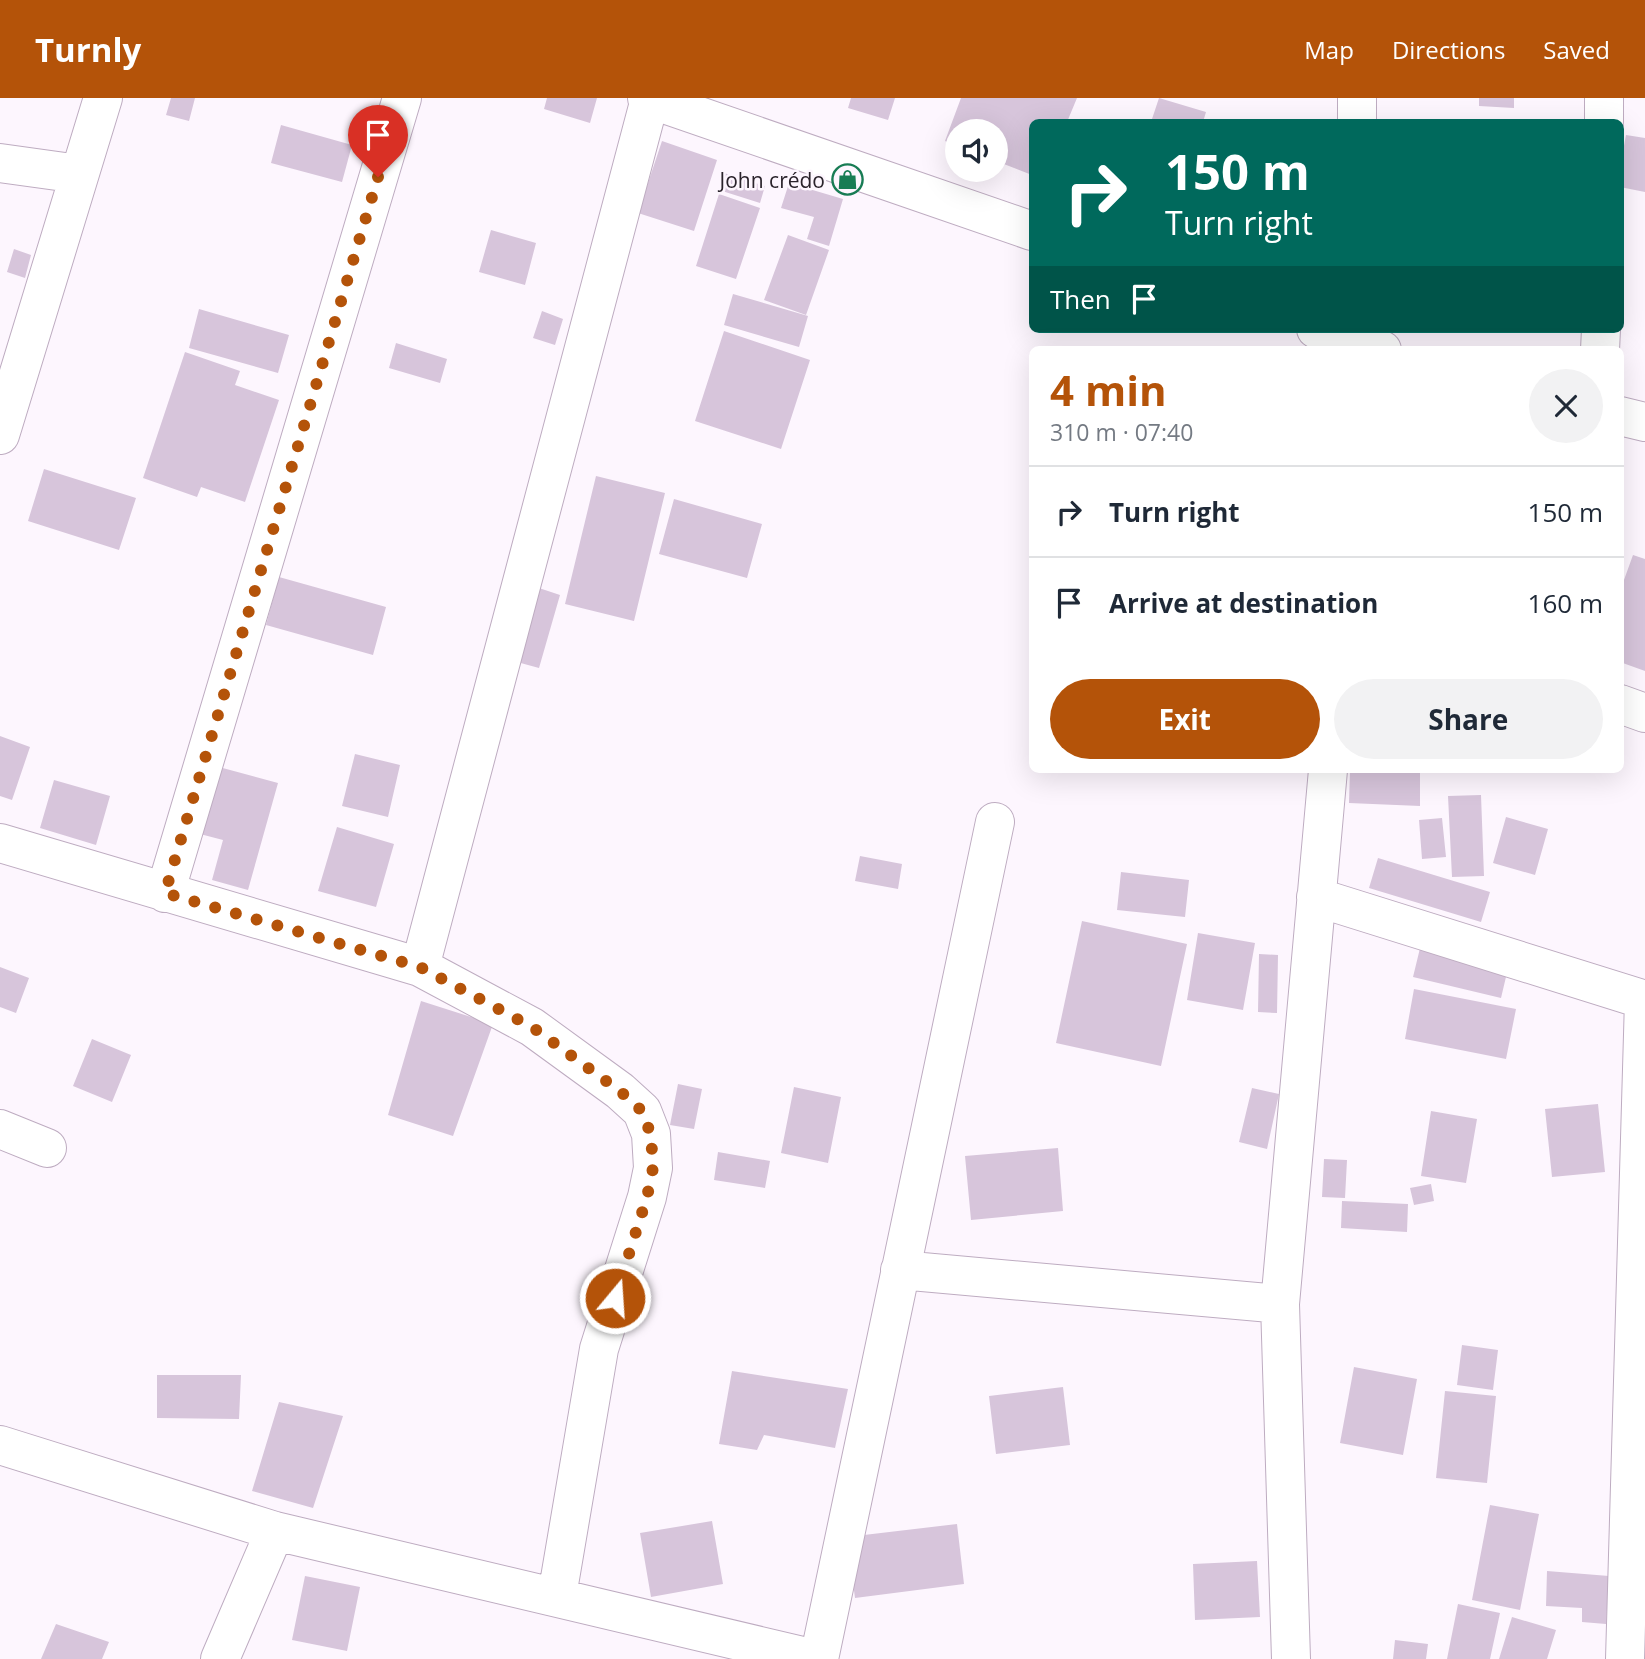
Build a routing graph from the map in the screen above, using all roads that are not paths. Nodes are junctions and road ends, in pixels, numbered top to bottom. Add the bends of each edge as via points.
1 (103, 98) edge
2 (402, 98) edge
3 (1357, 98) edge
4 (1604, 98) edge
5 (648, 99) edge
6 (1357, 119) edge
7 (1604, 119) edge
8 (0, 163) edge
9 (79, 174) junction
10 (1029, 230) edge
11 (1329, 333) edge
12 (1362, 343) edge
13 (1624, 417) edge
14 (1645, 422) edge
15 (0, 435) edge
16 (1624, 705) edge
17 (1645, 713) edge
18 (1328, 773) edge
19 (995, 822) dead end
20 (0, 844) edge
21 (165, 893) junction
22 (1316, 897) junction
23 (420, 967) junction
24 (1645, 1000) edge
25 (0, 1129) edge
26 (47, 1148) dead end
27 (900, 1270) junction
28 (1280, 1304) junction
29 (0, 1445) edge
30 (275, 1531) junction
31 (557, 1596) junction
32 (220, 1659) edge
33 (817, 1659) edge
34 (1291, 1659) edge
35 (1625, 1659) edge

1 - 9 street
2 - 21 street
3 - 6 street
4 - 7 street
5 - 10 street
5 - 23 street
8 - 9 street
9 - 15 street
11 - 12 street
13 - 14 street
16 - 17 street
18 - 22 street
19 - 27 street
20 - 21 street
21 - 23 street
22 - 24 street
22 - 28 street
23 - 31 street via 532,1027 620,1091 642,1111 651,1135 653,1168 599,1349
24 - 35 street
25 - 26 street
27 - 28 street
27 - 33 street
28 - 34 street
29 - 30 street
30 - 31 street
30 - 32 street
31 - 33 street

